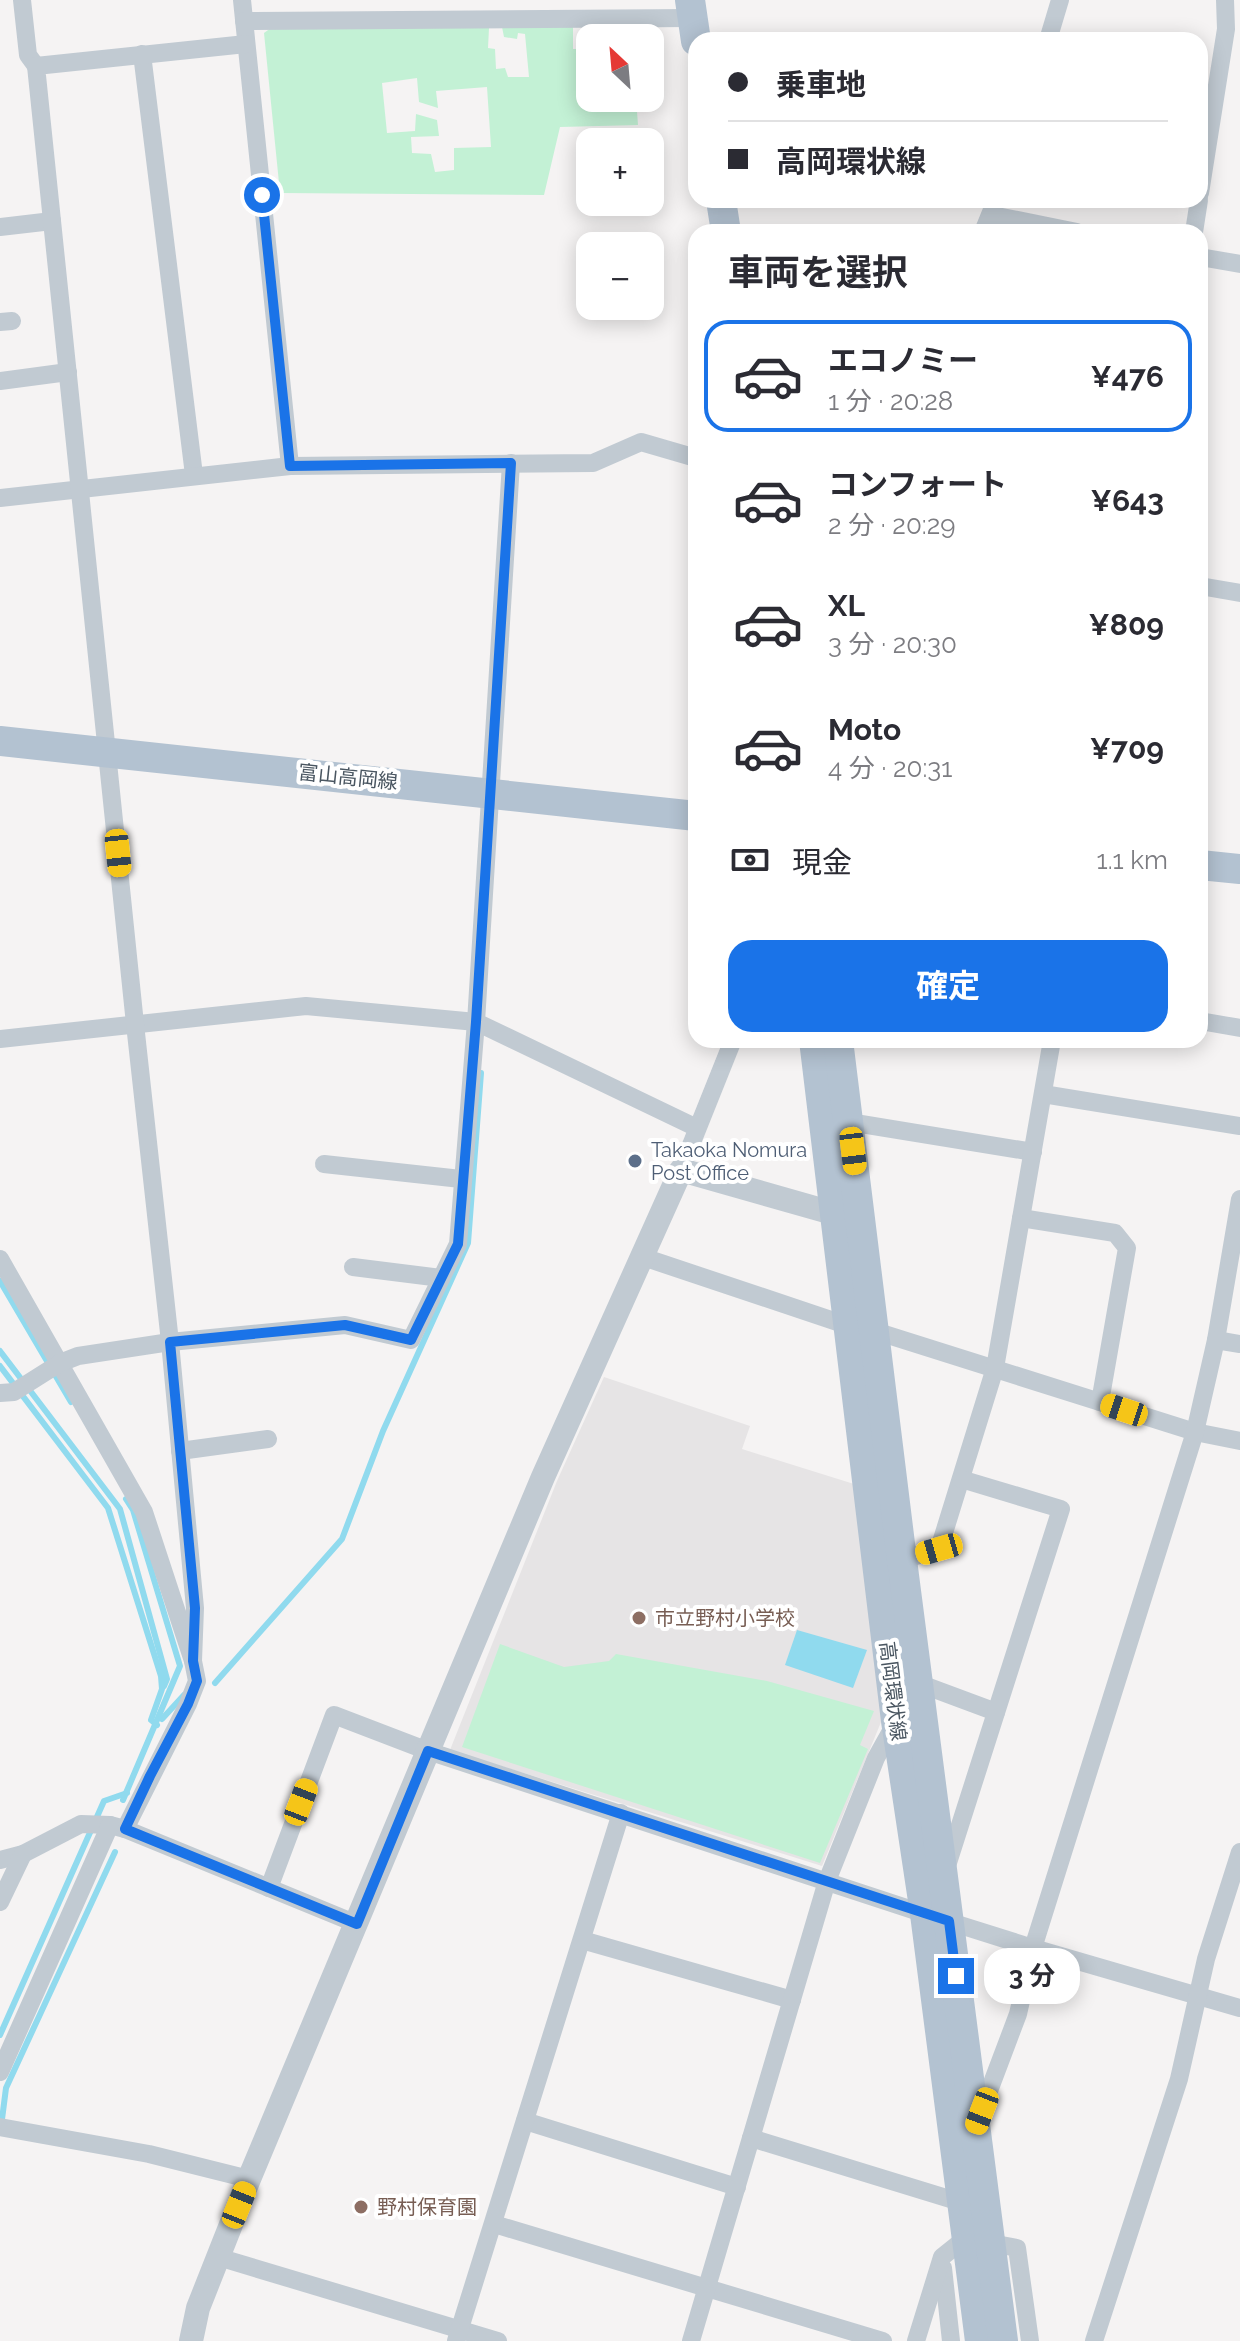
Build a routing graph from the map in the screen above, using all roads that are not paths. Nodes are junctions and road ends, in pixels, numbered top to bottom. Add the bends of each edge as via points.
1 (22, 0) edge
2 (242, 0) edge
3 (1060, 0) edge
4 (1225, 0) edge
5 (693, 20) edge
6 (244, 21) junction
7 (1050, 32) edge
8 (246, 44) junction
9 (142, 54) junction
10 (36, 66) junction
11 (1208, 143) edge
12 (997, 208) edge
13 (52, 221) junction
14 (1050, 224) edge
15 (0, 227) edge
16 (1208, 258) edge
17 (1240, 264) edge
18 (68, 372) junction
19 (0, 381) edge
20 (688, 456) edge
21 (511, 463) junction
22 (290, 466) junction
23 (194, 475) junction
24 (81, 490) junction
25 (0, 498) edge
26 (1208, 587) edge
27 (1240, 593) edge
28 (0, 741) edge
29 (108, 752) junction
30 (489, 792) junction
31 (688, 815) edge
32 (1208, 866) edge
33 (1240, 869) edge
34 (1208, 1022) edge
35 (135, 1024) junction
36 (482, 1024) junction
37 (1240, 1028) edge
38 (0, 1039) edge
39 (730, 1048) edge
40 (816, 1048) edge
41 (839, 1048) edge
42 (1051, 1048) edge
43 (1043, 1094) junction
44 (849, 1122) junction
45 (1240, 1126) edge
46 (697, 1128) junction
47 (1033, 1152) junction
48 (324, 1164) dead end
49 (681, 1170) junction
50 (461, 1179) junction
51 (1240, 1199) edge
52 (848, 1212) junction
53 (1021, 1218) junction
54 (643, 1257) junction
55 (0, 1259) edge
56 (353, 1267) dead end
57 (441, 1278) junction
58 (862, 1328) junction
59 (1216, 1340) junction
60 (170, 1342) junction
61 (1240, 1344) edge
62 (995, 1368) junction
63 (48, 1370) junction
64 (7, 1392) edge
65 (1100, 1402) junction
66 (1195, 1432) junction
67 (268, 1439) dead end
68 (1240, 1441) edge
69 (180, 1451) junction
70 (961, 1479) junction
71 (902, 1560) junction
72 (193, 1661) junction
73 (918, 1683) junction
74 (996, 1712) junction
75 (896, 1721) junction
76 (428, 1751) junction
77 (621, 1813) junction
78 (117, 1827) junction
79 (1240, 1852) edge
80 (23, 1854) junction
81 (0, 1860) edge
82 (943, 1877) junction
83 (827, 1881) junction
84 (269, 1888) junction
85 (0, 1902) edge
86 (937, 1918) junction
87 (357, 1924) junction
88 (582, 1940) junction
89 (1033, 1948) junction
90 (1198, 1994) junction
91 (792, 2000) junction
92 (1240, 2008) edge
93 (0, 2072) edge
94 (525, 2121) junction
95 (976, 2126) junction
96 (7, 2128) edge
97 (751, 2138) junction
98 (249, 2179) junction
99 (737, 2187) junction
100 (963, 2203) junction
101 (494, 2224) junction
102 (973, 2252) junction
103 (218, 2257) junction
104 (707, 2288) junction
105 (458, 2335) edge
106 (191, 2341) edge
107 (498, 2341) edge
108 (691, 2341) edge
109 (883, 2341) edge
110 (916, 2341) edge
111 (951, 2341) edge
112 (980, 2341) edge
113 (1003, 2341) edge
114 (1030, 2341) edge
115 (1094, 2341) edge

1 - 10 street via 28,55
2 - 6 street
3 - 7 street
4 - 11 street via 1226,29
5 - 6 street
6 - 8 street
8 - 9 street
8 - 22 street
9 - 10 street
9 - 23 street
10 - 13 street
12 - 14 street
13 - 15 street
13 - 18 street
16 - 17 street
18 - 19 street
18 - 24 street
20 - 21 street via 641,442 593,463
21 - 22 street
21 - 30 street
22 - 23 street
23 - 24 street
24 - 25 street
24 - 29 street
26 - 27 street
28 - 29 main road, 富山高岡線
29 - 30 main road, 富山高岡線
29 - 35 street
30 - 31 main road, 富山高岡線
30 - 36 street
32 - 33 main road
34 - 37 street
35 - 36 street via 306,1006
35 - 38 street
35 - 60 street
36 - 46 street
36 - 50 street
39 - 46 street
40 - 52 main road, 高岡環状線
41 - 44 main road, 高岡環状線
42 - 43 street
43 - 45 street
43 - 47 street
44 - 47 street
44 - 52 main road, 高岡環状線
46 - 49 street
47 - 53 street
48 - 50 street
49 - 52 street
49 - 54 street
50 - 57 street via 458,1244
51 - 59 street
52 - 58 main road, 高岡環状線
53 - 62 street
53 - 65 street via 1115,1233 1127,1248
54 - 58 street
54 - 76 street
55 - 63 street
56 - 57 street
57 - 60 street via 411,1340 345,1325
58 - 62 street
58 - 71 main road, 高岡環状線
58 - 75 main road, 高岡環状線
59 - 61 street
59 - 66 street
60 - 63 street via 78,1356
60 - 69 street
62 - 65 street
62 - 70 street
63 - 64 street
63 - 72 street via 144,1512
65 - 66 street
66 - 68 street
66 - 89 street
67 - 69 street
69 - 72 street via 195,1608
70 - 71 street via 939,1549
70 - 74 street via 1061,1509
71 - 73 main road, 高岡環状線
72 - 78 street via 197,1681 188,1704
73 - 74 street
73 - 82 main road, 高岡環状線
74 - 82 street
75 - 83 street
75 - 86 main road, 高岡環状線
76 - 77 street
76 - 84 street via 334,1715
76 - 87 street
77 - 83 street
77 - 88 street
78 - 80 street via 81,1824
78 - 84 street
78 - 93 street
79 - 90 street
80 - 81 street
80 - 85 street
82 - 86 main road, 高岡環状線
83 - 86 street
83 - 91 street
84 - 87 street
86 - 89 street
86 - 95 main road, 高岡環状線
86 - 100 main road, 高岡環状線
87 - 98 street
88 - 91 street
88 - 94 street
89 - 90 street
89 - 95 street via 1018,2014
90 - 92 street
90 - 115 street via 1179,2079
91 - 97 street
94 - 99 street
94 - 101 street
95 - 102 main road, 高岡環状線
96 - 98 street
97 - 99 street
97 - 100 street
98 - 103 street
99 - 104 street
100 - 102 main road, 高岡環状線
101 - 104 street
101 - 105 street
102 - 110 street
102 - 111 street
102 - 112 main road, 高岡環状線
102 - 113 main road, 高岡環状線
102 - 114 street via 1017,2248
103 - 105 street
103 - 106 street
104 - 108 street
104 - 109 street
105 - 107 street

